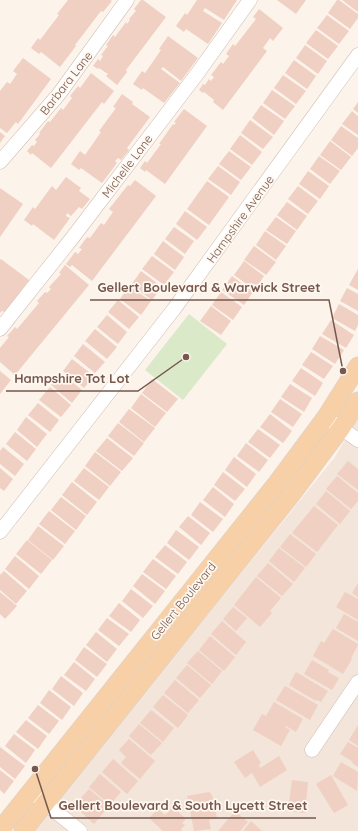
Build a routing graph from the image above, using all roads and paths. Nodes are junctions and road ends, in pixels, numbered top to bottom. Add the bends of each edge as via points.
1 (127, 0) edge
2 (250, 0) edge
3 (358, 55) edge
4 (0, 162) edge
5 (0, 329) edge
6 (358, 366) edge
7 (358, 401) edge
8 (326, 417) junction
9 (340, 428) junction
10 (358, 440) edge
11 (0, 532) edge
12 (358, 682) edge
13 (312, 750) dead end
14 (31, 792) junction
15 (45, 803) junction
16 (0, 830) edge
17 (23, 831) edge
18 (80, 831) edge

1 - 4 street, Barbara Lane via 59,94
2 - 5 street, Michelle Lane via 78,231
3 - 11 street, Hampshire Avenue via 174,310
6 - 8 main road, Gellert Boulevard
7 - 9 main road, Gellert Boulevard
8 - 9 street
8 - 14 main road, Gellert Boulevard via 277,483
9 - 10 street
9 - 15 main road, Gellert Boulevard via 292,495
12 - 13 street
14 - 15 street
14 - 16 main road, Gellert Boulevard
15 - 17 main road, Gellert Boulevard
15 - 18 street

